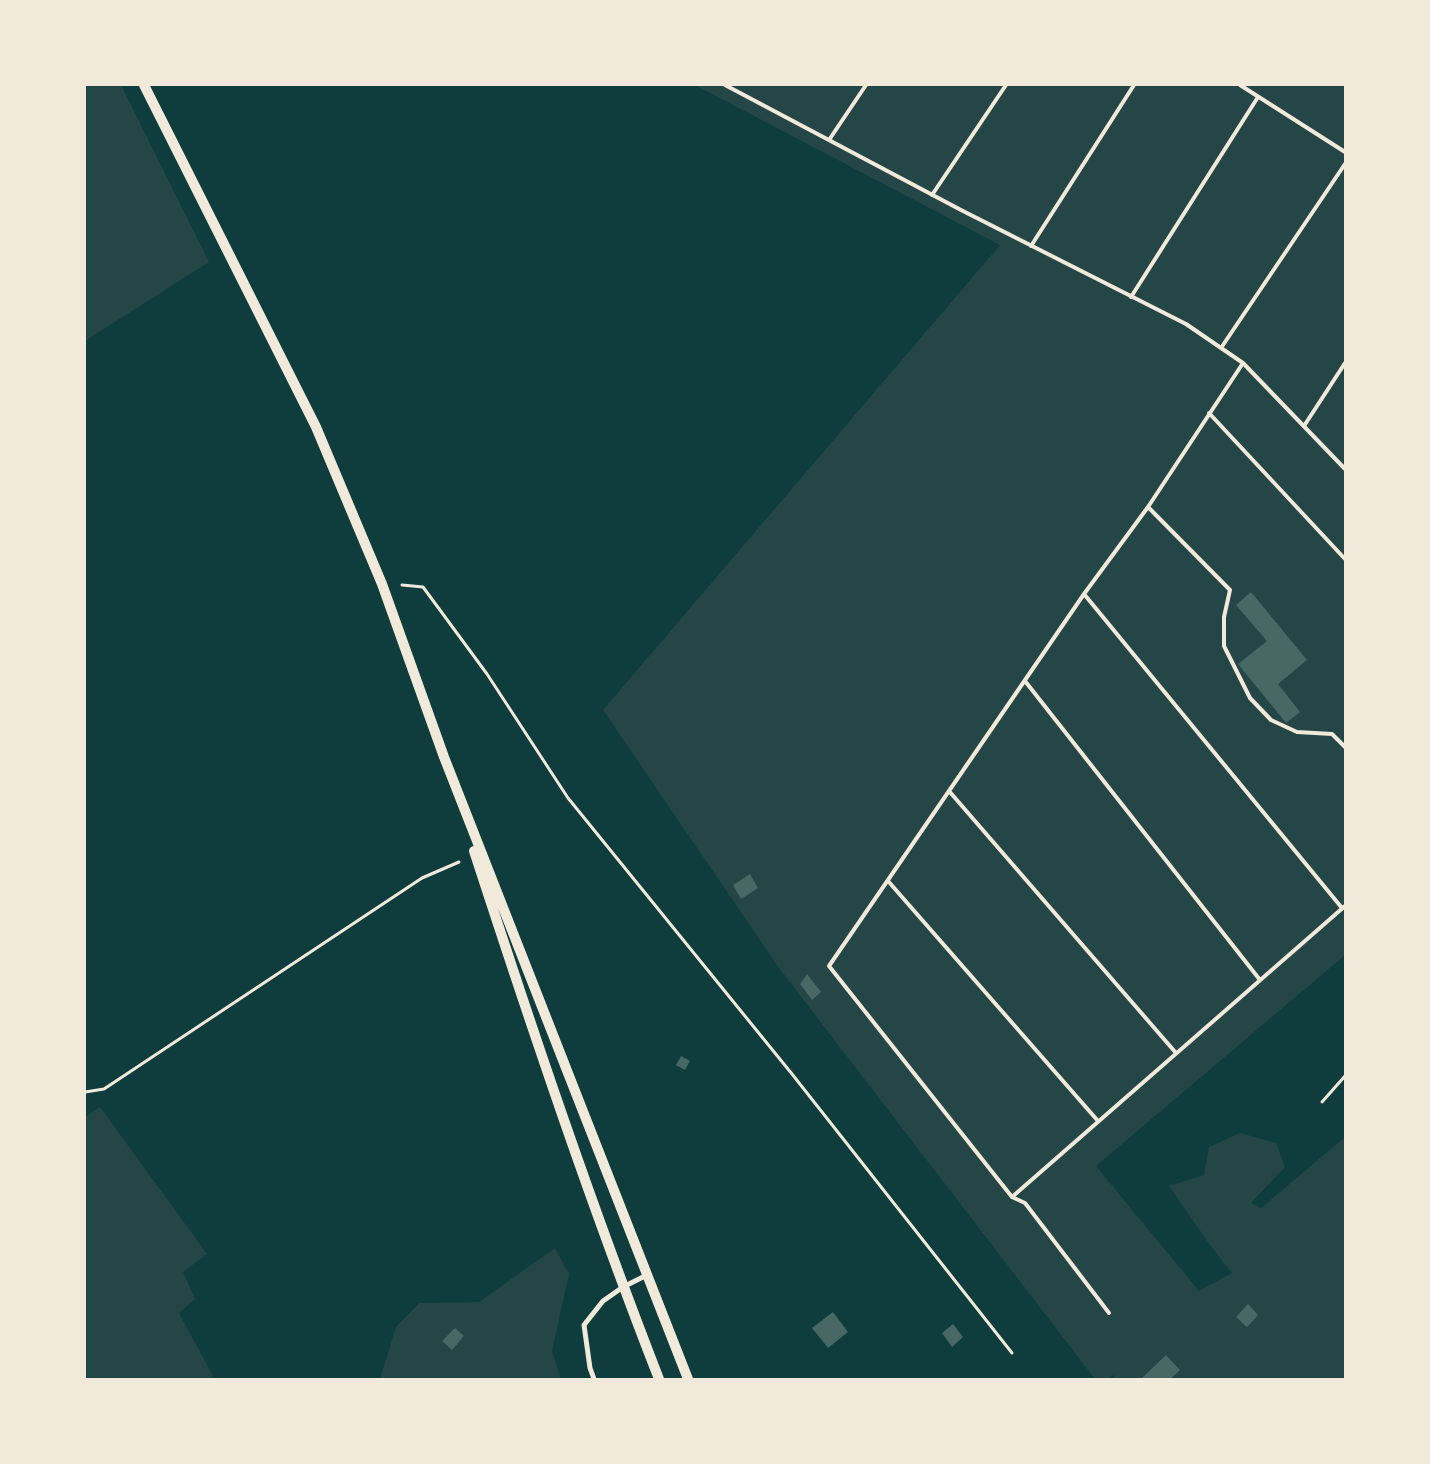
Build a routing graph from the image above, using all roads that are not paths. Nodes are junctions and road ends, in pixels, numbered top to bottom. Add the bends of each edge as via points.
1 (144, 85) edge
2 (725, 85) edge
3 (739, 85) edge
4 (866, 85) edge
5 (1006, 85) edge
6 (1134, 85) edge
7 (1240, 85) edge
8 (736, 91) junction
9 (1258, 96) junction
10 (829, 140) junction
11 (1345, 152) edge
12 (1345, 164) edge
13 (932, 195) junction
14 (1031, 246) junction
15 (1131, 297) junction
16 (1221, 348) junction
17 (1243, 363) junction
18 (1345, 363) edge
19 (1209, 413) junction
20 (1304, 426) junction
21 (1345, 469) edge
22 (1148, 507) junction
23 (1345, 559) edge
24 (1084, 594) junction
25 (1025, 681) junction
26 (1345, 747) edge
27 (444, 758) junction
28 (949, 791) junction
29 (888, 881) junction
30 (1344, 907) edge
31 (1260, 980) junction
32 (1176, 1053) junction
33 (1098, 1121) junction
34 (1012, 1197) junction
35 (648, 1275) junction
36 (623, 1287) junction
37 (1109, 1313) dead end
38 (594, 1379) edge
39 (659, 1379) edge
40 (688, 1379) edge

1 - 27 main road via 316,427 382,584
2 - 8 lane
3 - 8 lane
4 - 10 lane
5 - 13 lane
6 - 14 lane
7 - 9 lane
8 - 10 lane
9 - 11 lane
9 - 15 lane
10 - 13 lane
12 - 16 lane
13 - 14 lane
14 - 15 lane
15 - 16 lane via 1186,324
16 - 17 lane
17 - 19 lane
17 - 20 lane
18 - 20 lane
19 - 22 lane
19 - 23 lane
20 - 21 lane
22 - 24 lane
22 - 26 lane via 1230,590 1224,617 1224,646 1250,698 1271,720 1297,732 1332,734
24 - 25 lane
24 - 30 lane
25 - 28 lane
25 - 31 lane
27 - 35 main road
27 - 36 main road via 535,1038
28 - 29 lane
28 - 32 lane
29 - 33 lane
29 - 34 lane via 829,966
30 - 31 lane
31 - 32 lane
32 - 33 lane
33 - 34 lane
34 - 37 lane via 1025,1204
35 - 36 street
35 - 40 main road
36 - 38 street via 603,1301 584,1325
36 - 39 main road

